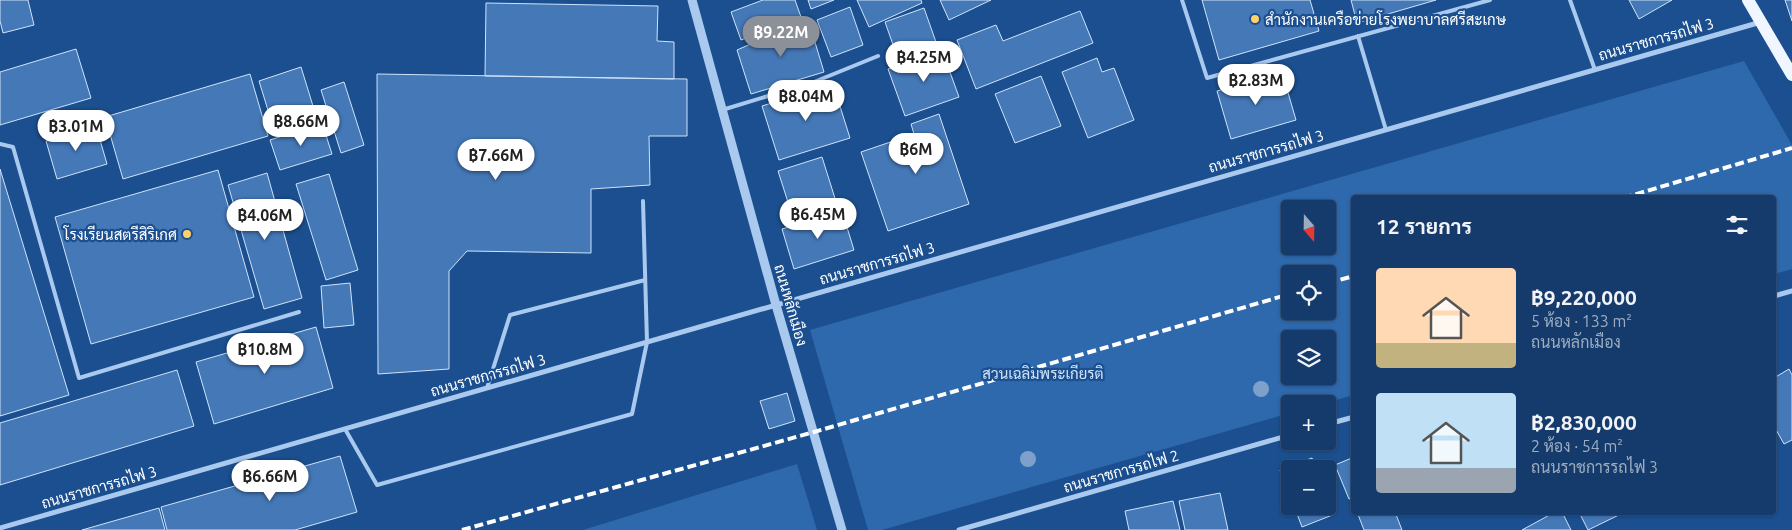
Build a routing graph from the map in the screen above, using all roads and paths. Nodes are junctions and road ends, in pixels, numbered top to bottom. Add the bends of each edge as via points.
1 (692, 0) edge
2 (1182, 0) edge
3 (1490, 0) edge
4 (1570, 0) edge
5 (1748, 0) edge
6 (1761, 22) junction
7 (1358, 36) junction
8 (878, 56) dead end
9 (1594, 70) junction
10 (1792, 75) edge
11 (722, 110) junction
12 (1386, 130) junction
13 (0, 144) edge
14 (643, 201) dead end
15 (645, 280) junction
16 (1792, 291) edge
17 (1776, 295) edge
18 (776, 305) junction
19 (299, 312) dead end
20 (647, 342) junction
21 (487, 388) junction
22 (1351, 418) edge
23 (1336, 422) edge
24 (345, 429) junction
25 (1281, 438) edge
26 (0, 528) edge
27 (842, 530) edge
28 (959, 530) edge

1 - 11 street, ถนนหลักเมือง
2 - 7 lane via 1207,78
3 - 7 lane
4 - 9 lane
5 - 6 main road
6 - 9 street, ถนนราชการรถไฟ 3
6 - 10 main road
7 - 12 lane
8 - 11 lane via 814,82
9 - 12 street, ถนนราชการรถไฟ 3
11 - 18 street, ถนนหลักเมือง
12 - 18 street, ถนนราชการรถไฟ 3
13 - 19 lane via 13,147 79,378
14 - 15 lane
15 - 20 lane
15 - 21 lane via 510,315
16 - 17 street
18 - 20 street, ถนนราชการรถไฟ 3
18 - 27 street, ถนนหลักเมือง
20 - 21 street, ถนนราชการรถไฟ 3
20 - 24 lane via 632,414 378,484
21 - 24 street, ถนนราชการรถไฟ 3
22 - 23 street
24 - 26 street, ถนนราชการรถไฟ 3
25 - 28 street, ถนนราชการรถไฟ 2

